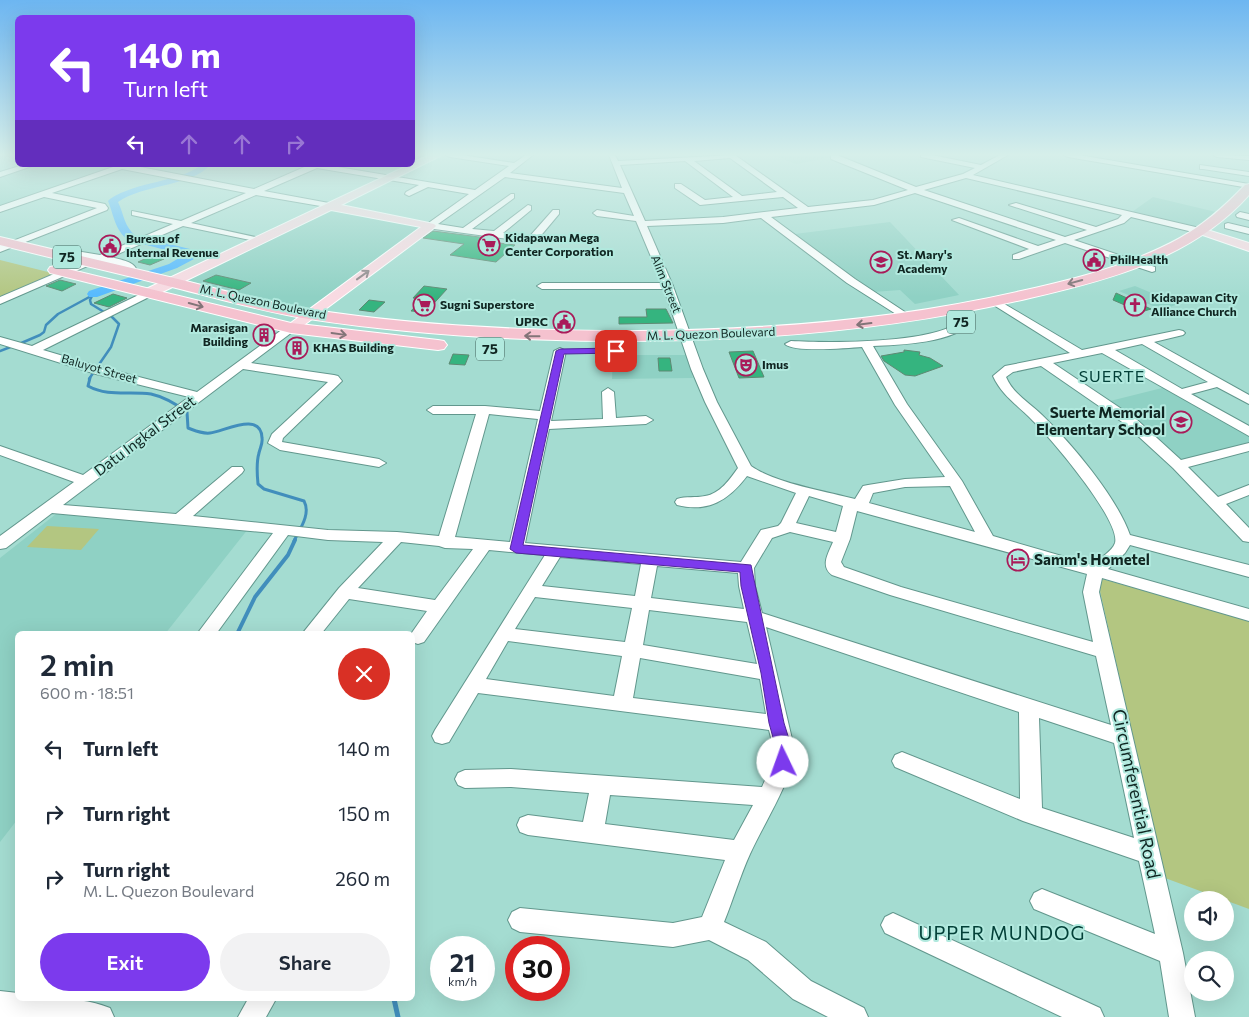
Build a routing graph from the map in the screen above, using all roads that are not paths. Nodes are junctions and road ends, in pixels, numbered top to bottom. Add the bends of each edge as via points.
1 (18, 202) edge
2 (84, 202) edge
3 (230, 202) edge
4 (310, 202) edge
5 (336, 202) edge
6 (463, 202) edge
7 (502, 202) edge
8 (631, 202) edge
9 (796, 202) edge
10 (868, 202) edge
11 (953, 202) edge
12 (1083, 202) edge
13 (1235, 202) edge
14 (1013, 205) dead end
15 (329, 206) junction
16 (528, 208) dead end
17 (0, 209) edge
18 (806, 210) junction
19 (556, 212) dead end
20 (135, 213) dead end
21 (596, 213) dead end
22 (1130, 213) junction
23 (1246, 213) edge
24 (762, 215) junction
25 (1001, 218) junction
26 (956, 220) dead end
27 (640, 222) junction
28 (181, 223) junction
29 (430, 226) junction
30 (976, 227) junction
31 (465, 230) junction
32 (1097, 230) junction
33 (1201, 231) junction
34 (1224, 231) junction
35 (1249, 231) edge
36 (496, 234) junction
37 (257, 240) junction
38 (1068, 240) junction
39 (4, 245) edge
40 (1249, 247) edge
41 (1039, 250) junction
42 (0, 256) edge
43 (1016, 257) dead end
44 (94, 260) junction
45 (26, 262) dead end
46 (1134, 263) junction
47 (42, 266) dead end
48 (1152, 269) junction
49 (66, 272) junction
50 (172, 282) junction
51 (542, 286) dead end
52 (668, 286) junction
53 (149, 293) junction
54 (0, 301) edge
55 (996, 302) junction
56 (953, 310) junction
57 (1012, 311) junction
58 (309, 314) junction
59 (907, 318) junction
60 (968, 321) junction
61 (290, 328) junction
62 (1179, 333) dead end
63 (0, 340) edge
64 (1143, 340) junction
65 (688, 343) junction
66 (791, 344) junction
67 (866, 344) junction
68 (23, 346) junction
69 (457, 347) dead end
70 (1106, 350) junction
71 (521, 351) dead end
72 (560, 351) junction
73 (1080, 354) junction
74 (1043, 362) junction
75 (240, 365) junction
76 (1218, 383) junction
77 (608, 392) dead end
78 (1180, 393) junction
79 (194, 399) junction
80 (1249, 400) edge
81 (433, 410) dead end
82 (484, 410) junction
83 (546, 420) junction
84 (646, 420) dead end
85 (610, 422) junction
86 (1249, 432) edge
87 (1249, 447) edge
88 (0, 450) edge
89 (379, 463) dead end
90 (1178, 465) junction
91 (745, 468) junction
92 (238, 470) dead end
93 (85, 481) junction
94 (955, 481) junction
95 (1249, 489) edge
96 (804, 491) junction
97 (682, 502) dead end
98 (1215, 503) junction
99 (856, 506) junction
100 (48, 508) junction
101 (179, 520) junction
102 (787, 526) junction
103 (288, 530) junction
104 (397, 537) junction
105 (1249, 537) edge
106 (1123, 538) junction
107 (842, 539) junction
108 (987, 540) junction
109 (445, 543) junction
110 (0, 544) edge
111 (484, 546) junction
112 (516, 549) junction
113 (555, 552) junction
114 (650, 560) junction
115 (746, 568) junction
116 (1249, 571) edge
117 (1095, 572) junction
118 (530, 590) junction
119 (345, 592) junction
120 (641, 603) junction
121 (438, 607) junction
122 (1249, 615) edge
123 (755, 617) junction
124 (208, 631) edge
125 (313, 631) edge
126 (502, 634) junction
127 (418, 637) dead end
128 (633, 650) junction
129 (1105, 652) junction
130 (768, 673) junction
131 (473, 685) junction
132 (622, 705) junction
133 (1029, 708) junction
134 (777, 723) junction
135 (442, 736) dead end
136 (1124, 738) junction
137 (902, 761) dead end
138 (465, 779) dead end
139 (602, 786) junction
140 (768, 796) junction
141 (1031, 814) junction
142 (528, 825) dead end
143 (592, 833) junction
144 (740, 851) junction
145 (1148, 854) junction
146 (1042, 901) dead end
147 (520, 920) dead end
148 (893, 925) dead end
149 (710, 928) junction
150 (1171, 953) junction
151 (262, 1001) edge
152 (0, 1004) edge
153 (101, 1017) edge
154 (251, 1017) edge
155 (855, 1017) edge
156 (1091, 1017) edge
157 (1182, 1017) edge

1 - 17 street
2 - 39 street via 104,208
3 - 28 street
4 - 15 street
5 - 15 main road
6 - 29 street
7 - 31 street
8 - 27 street, Alim Street
9 - 18 street
10 - 18 street
11 - 25 street
12 - 22 street
13 - 33 highway, M. L. Quezon Boulevard / 75
14 - 32 street
15 - 29 main road
15 - 37 main road
16 - 36 street
18 - 24 street
19 - 36 street via 532,238
20 - 28 street
21 - 27 street
22 - 32 street via 1121,221
22 - 33 street
23 - 34 highway, M. L. Quezon Boulevard / 75
24 - 27 street via 723,220
24 - 59 street
25 - 30 street
25 - 38 street
26 - 30 street
27 - 52 street, Alim Street
28 - 37 street
28 - 44 street
29 - 31 street
58 -> 29 main road
30 - 41 street
31 - 36 street
32 - 38 street
33 - 34 main road
33 - 46 highway, M. L. Quezon Boulevard / 75
34 - 35 street
34 - 40 main road
34 - 48 highway, M. L. Quezon Boulevard / 75
37 - 50 main road
38 - 41 street
38 - 46 street
39 - 44 highway, M. L. Quezon Boulevard / 75
41 - 43 street
42 - 45 highway
44 - 49 street
44 - 50 highway, M. L. Quezon Boulevard / 75
46 - 48 street
46 -> 55 highway, M. L. Quezon Boulevard / 75 via 1091,278
47 - 49 highway, M. L. Quezon Boulevard / 75
48 - 57 highway, M. L. Quezon Boulevard / 75 via 1092,290
49 - 53 highway, M. L. Quezon Boulevard / 75
49 - 54 street
50 - 53 main road
50 - 58 highway, M. L. Quezon Boulevard / 75
51 - 52 street
52 - 65 street, Alim Street
53 -> 61 highway, M. L. Quezon Boulevard / 75
53 - 68 street
55 - 56 highway, M. L. Quezon Boulevard / 75
55 - 57 street
56 - 59 highway, M. L. Quezon Boulevard / 75
56 - 60 street
57 - 60 highway, M. L. Quezon Boulevard / 75
57 - 73 street
58 - 61 main road
65 -> 58 highway, M. L. Quezon Boulevard / 75 via 489,342 411,327
59 -> 65 highway, M. L. Quezon Boulevard / 75
60 - 66 highway, M. L. Quezon Boulevard / 75
60 - 67 street via 950,332
61 -> 69 highway, M. L. Quezon Boulevard / 75
61 - 75 street, Datu Ingkal Street
62 - 64 street
63 - 68 street, Baluyot Street
64 - 70 street
64 - 76 street
65 - 66 highway, M. L. Quezon Boulevard / 75
65 - 72 highway, M. L. Quezon Boulevard / 75
65 - 91 street, Alim Street via 711,402
66 - 67 street
67 - 94 street via 901,405
68 - 79 street, Baluyot Street
70 - 73 street
70 - 78 street
71 - 72 highway, M. L. Quezon Boulevard / 75
72 - 83 street
73 - 74 street
74 - 90 street via 1120,414
74 - 106 street via 1002,372 1000,381 1064,448 1117,521
75 - 79 street, Datu Ingkal Street
75 - 89 street via 336,381 276,436 274,440 280,446
76 - 78 street
76 - 80 street
77 - 85 street
78 - 86 street
79 - 93 street, Datu Ingkal Street
81 - 82 street
82 - 83 street
82 - 109 street
83 - 85 street via 604,425
83 - 112 street
84 - 85 street
87 - 90 street
88 - 93 street
90 - 98 street
91 - 96 street via 764,479
91 - 97 street via 719,499
92 - 101 street
93 - 100 street, Datu Ingkal Street
94 - 99 street via 905,483 868,489
94 - 108 street
95 - 98 street
96 - 99 street
96 - 102 street
98 - 105 street
99 - 107 street
99 - 108 street
100 - 101 street
100 - 110 street, Datu Ingkal Street
101 - 103 street
102 - 107 street
102 - 115 street via 766,534
103 - 104 street
103 - 124 street
104 - 109 street
104 - 119 street
106 - 116 street
106 - 117 street via 1122,546
107 - 129 street via 833,562 834,568 843,574
108 - 117 street
109 - 111 street
111 - 112 street
111 - 121 street
112 - 113 street
113 - 114 street
113 - 118 street
114 - 115 street
114 - 120 street
115 - 123 street
117 - 122 street
117 - 129 street, Circumferential Road via 1091,579 1091,592
118 - 120 street
118 - 126 street
119 - 121 street
119 - 125 street
120 - 123 street
120 - 128 street
121 - 127 street
123 - 130 street
123 - 133 street
126 - 128 street
126 - 131 street
128 - 130 street
128 - 132 street
129 - 136 street, Circumferential Road
130 - 134 street
131 - 132 street
131 - 135 street
132 - 134 street
133 - 136 street
133 - 141 street
134 - 140 street via 785,752
136 - 145 street, Circumferential Road
137 - 141 street
138 - 139 street via 511,778
139 - 140 street
139 - 143 street
140 - 144 street
141 - 145 street
142 - 143 street
143 - 144 street
144 - 149 street
145 - 150 street, Circumferential Road
146 - 150 street
147 - 149 street via 673,934
148 - 156 street
149 - 155 street via 757,951 802,990
150 - 157 street, Circumferential Road
151 - 154 street
152 - 153 street

